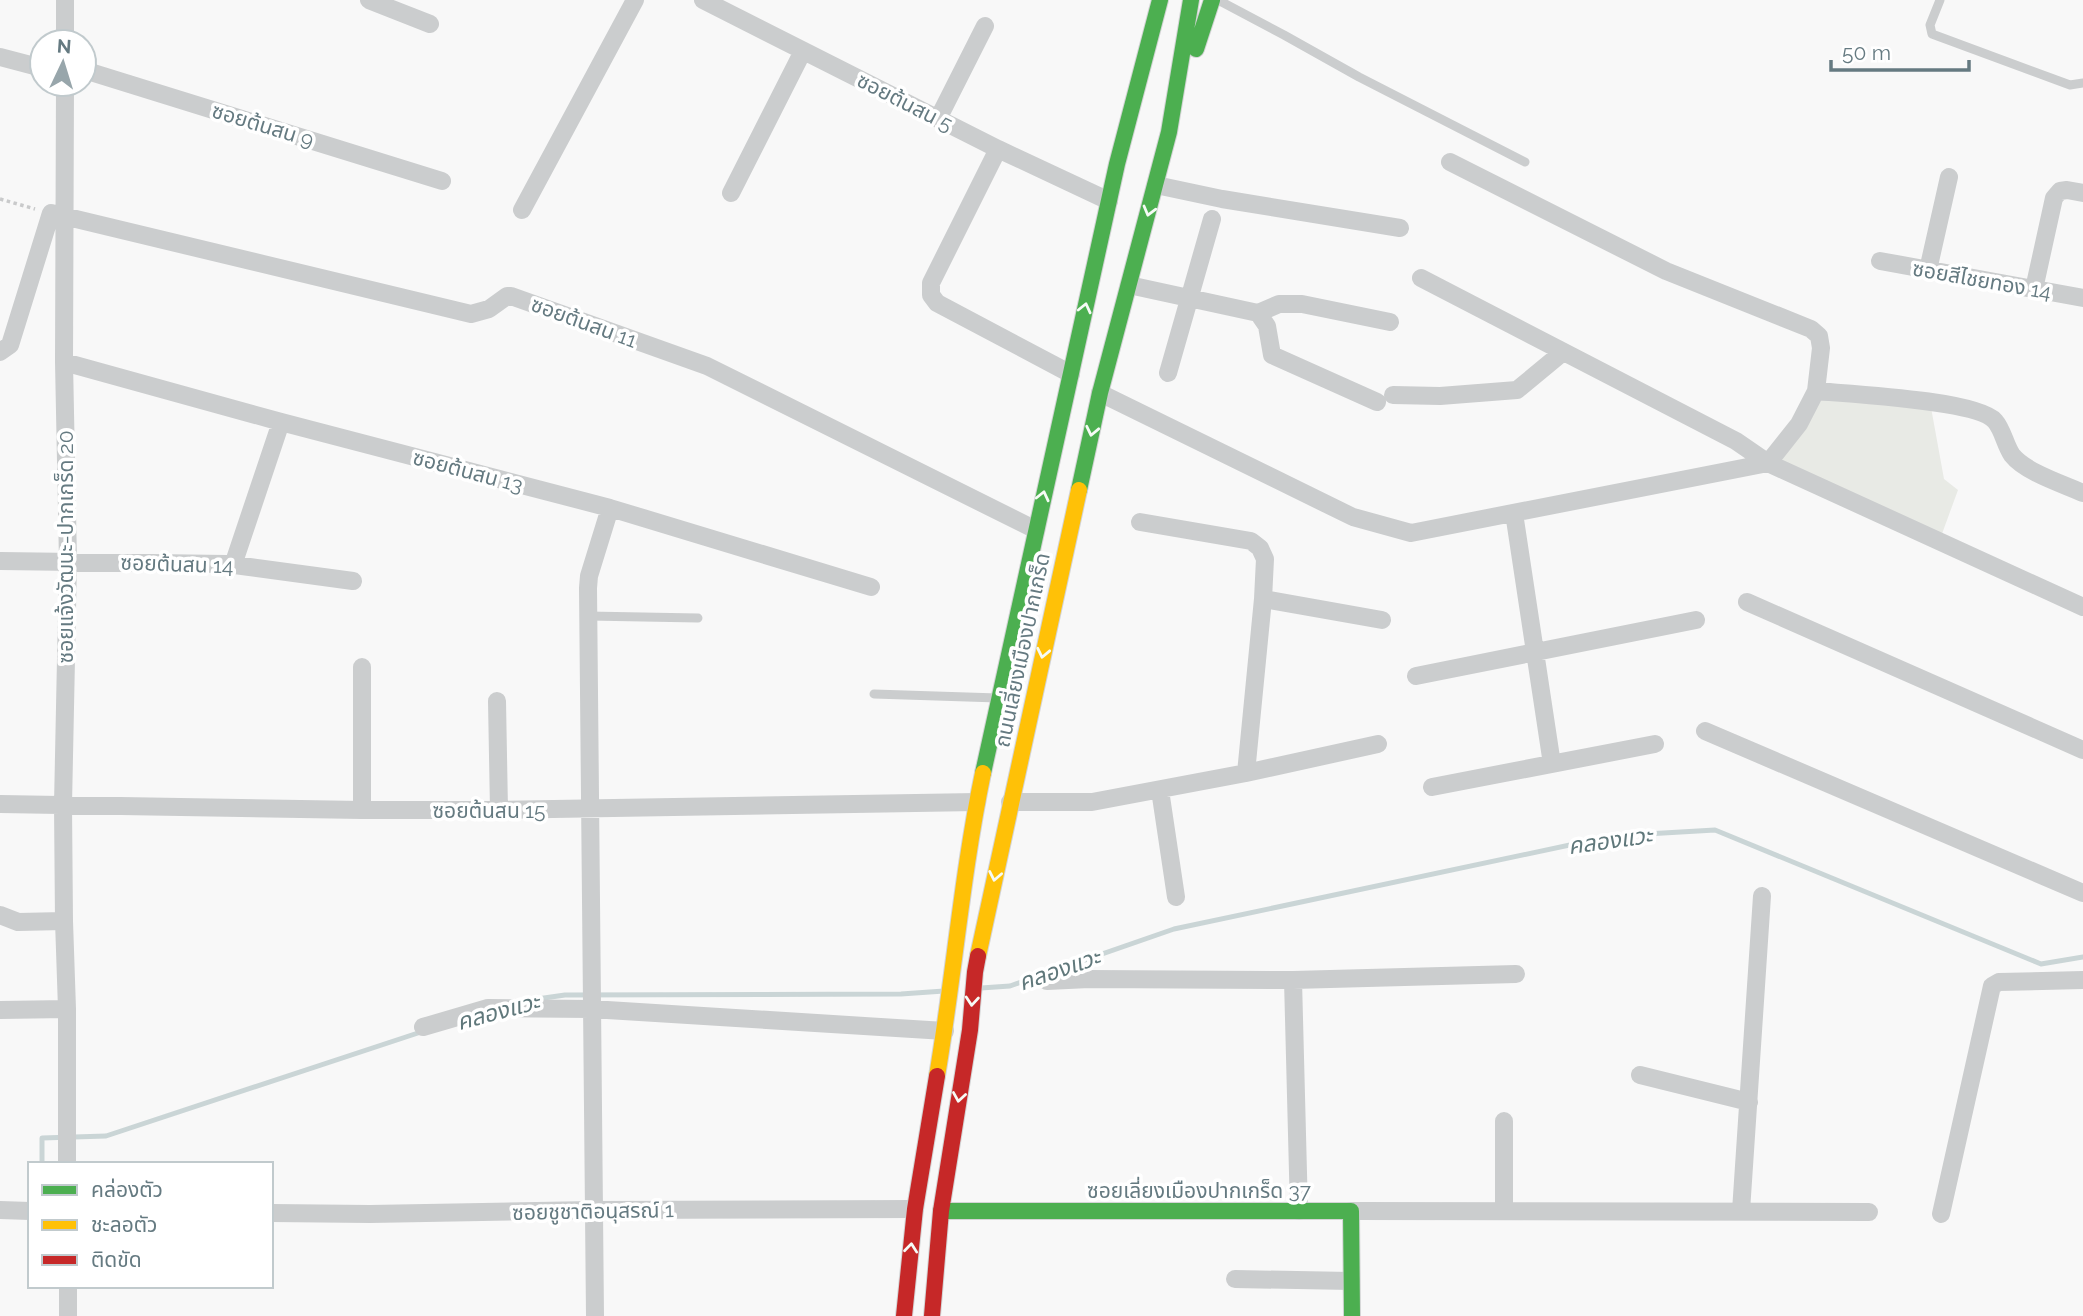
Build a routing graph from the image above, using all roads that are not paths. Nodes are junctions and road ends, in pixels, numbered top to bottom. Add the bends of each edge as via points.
1 (65, 0) edge
2 (369, 0) edge
3 (635, 0) edge
4 (703, 0) edge
5 (1144, 0) edge
6 (1160, 0) edge
7 (1191, 0) edge
8 (1212, 0) edge
9 (1218, 0) edge
10 (1940, 0) edge
11 (430, 23) dead end
12 (985, 26) dead end
13 (65, 28) edge
14 (803, 51) junction
15 (0, 57) edge
16 (28, 64) edge
17 (98, 74) edge
18 (2083, 83) edge
19 (64, 98) edge
20 (938, 118) junction
21 (1169, 132) junction
22 (998, 149) junction
23 (1450, 162) dead end
24 (1525, 162) dead end
25 (1117, 164) junction
26 (1949, 177) dead end
27 (442, 181) dead end
28 (1156, 185) junction
29 (731, 193) dead end
30 (2083, 193) edge
31 (1109, 201) junction
32 (522, 210) dead end
33 (58, 215) junction
34 (1212, 219) dead end
35 (1400, 228) dead end
36 (1880, 261) dead end
37 (1928, 270) junction
38 (1421, 278) dead end
39 (1129, 285) junction
40 (2034, 289) junction
41 (1189, 298) junction
42 (2083, 298) edge
43 (1258, 313) junction
44 (1390, 322) dead end
45 (0, 352) edge
46 (1563, 352) junction
47 (64, 362) junction
48 (1168, 373) dead end
49 (1070, 374) junction
50 (1816, 391) junction
51 (1100, 393) junction
52 (281, 422) junction
53 (1768, 463) junction
54 (2083, 492) edge
55 (610, 508) junction
56 (1514, 513) junction
57 (1140, 522) dead end
58 (1035, 530) junction
59 (0, 561) edge
60 (68, 561) junction
61 (233, 565) junction
62 (354, 581) dead end
63 (872, 587) dead end
64 (1263, 599) junction
65 (1746, 602) dead end
66 (2083, 607) edge
67 (588, 616) junction
68 (698, 618) dead end
69 (1382, 620) dead end
70 (1696, 620) dead end
71 (1534, 652) junction
72 (362, 667) dead end
73 (1416, 676) dead end
74 (874, 694) dead end
75 (1000, 698) junction
76 (497, 701) dead end
77 (1705, 731) dead end
78 (1378, 744) dead end
79 (1655, 744) dead end
80 (2083, 750) edge
81 (1552, 764) junction
82 (1246, 773) junction
83 (1432, 787) dead end
84 (1160, 790) junction
85 (977, 802) junction
86 (1010, 802) junction
87 (0, 804) edge
88 (63, 805) junction
89 (591, 809) junction
90 (362, 810) junction
91 (499, 810) junction
92 (2083, 893) edge
93 (1762, 896) dead end
94 (1176, 897) dead end
95 (0, 915) edge
96 (64, 921) junction
97 (1516, 974) dead end
98 (1293, 980) junction
99 (2083, 980) edge
100 (1046, 981) dead end
101 (591, 1006) junction
102 (67, 1009) junction
103 (0, 1010) edge
104 (423, 1027) dead end
105 (945, 1029) junction
106 (1640, 1075) dead end
107 (1748, 1102) junction
108 (1504, 1121) dead end
109 (67, 1146) edge
110 (915, 1209) junction
111 (0, 1210) edge
112 (593, 1210) junction
113 (28, 1211) edge
114 (941, 1211) junction
115 (1299, 1211) junction
116 (1351, 1211) junction
117 (1504, 1211) junction
118 (1741, 1211) junction
119 (1869, 1212) dead end
120 (273, 1213) edge
121 (1941, 1214) dead end
122 (1235, 1279) dead end
123 (1352, 1281) junction
124 (68, 1288) edge
125 (68, 1316) edge
126 (595, 1316) edge
127 (904, 1316) edge
128 (932, 1316) edge
129 (1352, 1316) edge

1 - 13 street
2 - 11 street
3 - 32 street
4 - 14 street, ซอยต้นสน 5
5 - 25 main road
6 - 25 main road, ถนนเลี่ยงเมืองปากเกร็ด
7 - 21 main road, ถนนเลี่ยงเมืองปากเกร็ด
8 - 21 main road
9 - 24 lane
10 - 18 lane via 1930,25 1932,34 2070,85
12 - 20 street
14 - 20 street, ซอยต้นสน 5
14 - 29 street
15 - 16 street
17 - 27 street, ซอยต้นสน 9
19 - 33 street, ซอยแจ้งวัฒนะ-ปากเกร็ด 20
20 - 22 street, ซอยต้นสน 5
21 - 28 main road, ถนนเลี่ยงเมืองปากเกร็ด
22 - 31 street, ซอยต้นสน 5
22 - 49 street via 930,283 931,295 937,303
23 - 50 street via 1666,271 1811,328 1819,336 1821,348
25 - 31 main road, ถนนเลี่ยงเมืองปากเกร็ด
26 - 37 street
28 - 35 street
28 -> 39 main road, ถนนเลี่ยงเมืองปากเกร็ด
30 - 40 street via 2060,191 2054,198
49 -> 31 main road, ถนนเลี่ยงเมืองปากเกร็ด
33 - 45 street via 10,345
33 - 47 street, ซอยแจ้งวัฒนะ-ปากเกร็ด 20
33 - 58 street, ซอยต้นสน 11 via 471,314 511,296 707,366
34 - 41 street
36 - 37 street, ซอยสีไชยทอง 14
37 - 40 street, ซอยสีไชยทอง 14
38 - 46 street
39 - 41 street
39 - 51 main road, ถนนเลี่ยงเมืองปากเกร็ด
40 - 42 street, ซอยสีไชยทอง 14
41 - 43 street
41 - 48 street
43 - 44 street via 1279,304 1302,304
43 - 46 street via 1267,327 1272,355 1385,399 1517,390
46 - 53 street via 1736,441
47 - 52 street, ซอยต้นสน 13
47 - 60 street, ซอยแจ้งวัฒนะ-ปากเกร็ด 20
58 -> 49 main road, ถนนเลี่ยงเมืองปากเกร็ด
50 - 53 street via 1799,424
50 - 54 street via 1930,401 1977,411 1995,420 2012,456 2026,467
51 - 56 street via 1353,517 1411,533
51 -> 86 main road, ถนนเลี่ยงเมืองปากเกร็ด
52 - 55 street, ซอยต้นสน 13
52 - 61 street
53 - 56 street
53 - 66 street
55 - 63 street, ซอยต้นสน 13
55 - 67 street via 589,576
56 - 71 street
57 - 64 street via 1251,541 1265,559
58 - 75 main road, ถนนเลี่ยงเมืองปากเกร็ด
59 - 60 street, ซอยต้นสน 14
60 - 61 street, ซอยต้นสน 14
60 - 88 street, ซอยแจ้งวัฒนะ-ปากเกร็ด 20
61 - 62 street, ซอยต้นสน 14
64 - 69 street
64 - 82 street
65 - 80 street
67 - 68 lane
67 - 89 street
70 - 71 street
71 - 73 street
71 - 81 street
72 - 90 street
74 - 75 lane
75 - 85 main road, ถนนเลี่ยงเมืองปากเกร็ด
76 - 91 street
77 - 92 street
78 - 82 street
79 - 81 street
81 - 83 street
82 - 84 street
84 - 86 street via 1092,802
84 - 94 street
85 - 89 street, ซอยต้นสน 15
85 - 105 main road, ถนนเลี่ยงเมืองปากเกร็ด
86 -> 114 main road, ถนนเลี่ยงเมืองปากเกร็ด via 975,972
87 - 88 street, ซอยต้นสน 15
88 - 90 street, ซอยต้นสน 15
88 - 96 street, ซอยแจ้งวัฒนะ-ปากเกร็ด 20
89 - 91 street, ซอยต้นสน 15
89 - 101 street
90 - 91 street, ซอยต้นสน 15
93 - 107 street
95 - 96 street via 18,922
96 - 102 street, ซอยแจ้งวัฒนะ-ปากเกร็ด 20
97 - 98 street
98 - 100 street
98 - 115 street
99 - 121 street via 1999,982 1992,986
101 - 104 street via 488,1008
101 - 105 street
101 - 112 street
102 - 103 street
102 - 109 street, ซอยแจ้งวัฒนะ-ปากเกร็ด 20
105 - 110 main road, ถนนเลี่ยงเมืองปากเกร็ด
106 - 107 street
107 - 118 street
108 - 117 street
110 - 112 street, ซอยชูชาติอนุสรณ์ 1
127 -> 110 main road, ถนนเลี่ยงเมืองปากเกร็ด
111 - 113 street
112 - 120 street, ซอยชูชาติอนุสรณ์ 1
112 - 126 street
114 - 115 main road, ซอยเลี่ยงเมืองปากเกร็ด 37
114 - 128 main road, ถนนเลี่ยงเมืองปากเกร็ด
115 - 116 main road, ซอยเลี่ยงเมืองปากเกร็ด 37
116 - 117 street
116 - 123 main road
117 - 118 street
118 - 119 street
122 - 123 street
123 - 129 main road
124 - 125 street

